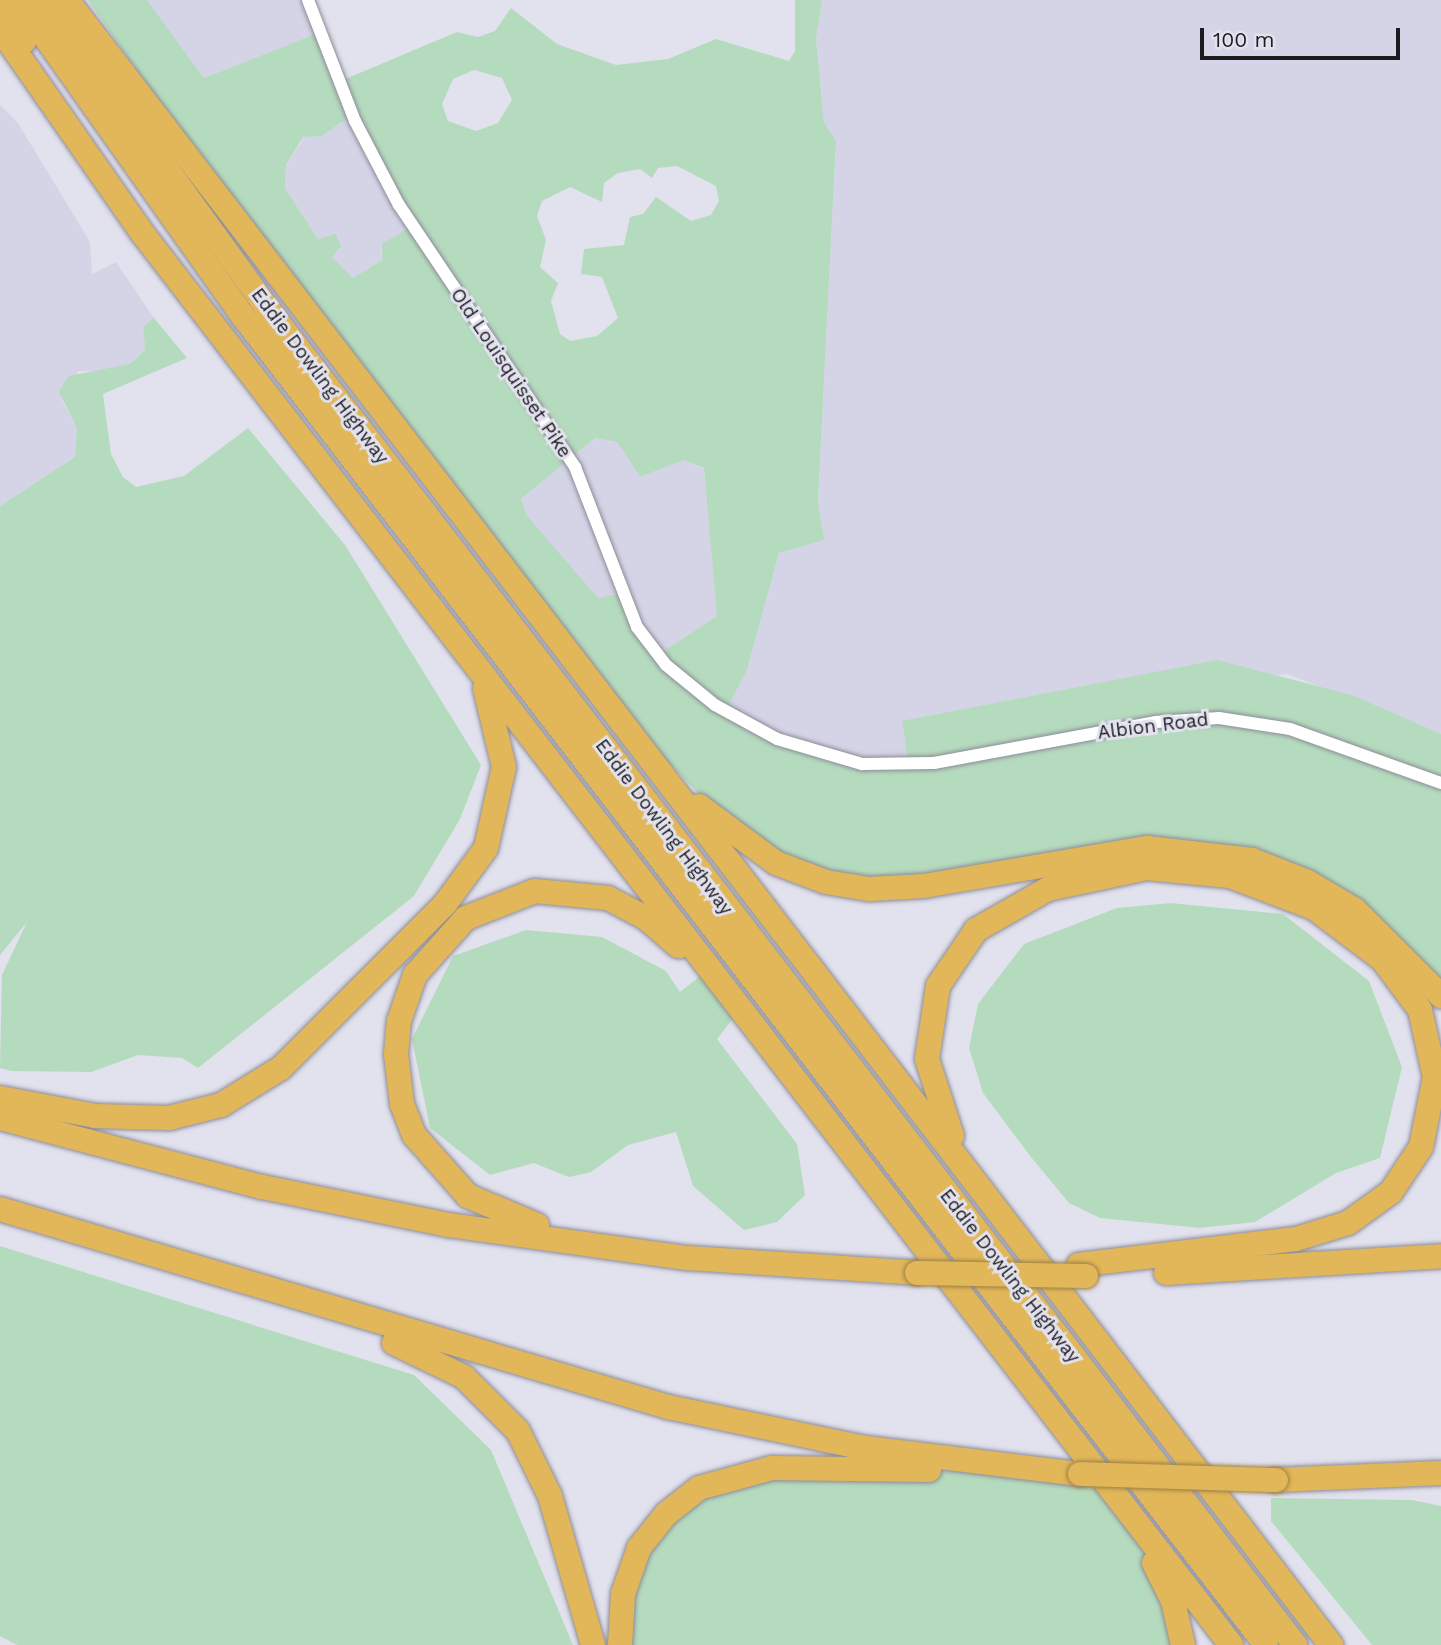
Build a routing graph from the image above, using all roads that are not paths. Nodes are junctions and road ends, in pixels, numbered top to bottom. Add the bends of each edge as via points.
1 (19, 0) edge
2 (45, 0) edge
3 (66, 0) edge
4 (85, 0) edge
5 (308, 0) edge
6 (0, 3) edge
7 (0, 29) edge
8 (282, 282) junction
9 (205, 311) junction
10 (455, 636) junction
11 (589, 682) junction
12 (900, 765) joint
13 (1441, 783) edge
14 (1441, 996) edge
15 (773, 1050) junction
16 (0, 1098) edge
17 (0, 1118) edge
18 (0, 1209) edge
19 (1006, 1223) junction
20 (1441, 1256) edge
21 (688, 1258) junction
22 (204, 1270) junction
23 (1083, 1270) junction
24 (1441, 1473) edge
25 (1073, 1474) junction
26 (1441, 1478) edge
27 (1276, 1480) junction
28 (1113, 1492) junction
29 (593, 1645) edge
30 (620, 1645) edge
31 (1183, 1645) edge
32 (1231, 1645) edge
33 (1266, 1645) edge
34 (1295, 1645) edge
35 (1331, 1645) edge

1 - 33 highway, Eddie Dowling Highway via 243,316
2 - 34 highway, Eddie Dowling Highway via 289,337
3 - 8 highway
4 - 8 highway
5 - 12 street, Old Louisquisset Pike via 350,110 399,205 575,467 645,640 687,684 754,729 821,755
6 - 9 highway
7 - 9 highway
8 - 11 highway
9 - 10 highway
10 - 15 highway
10 - 16 highway via 492,707 503,782 486,848 436,913 281,1069 221,1105 133,1120
11 - 14 highway via 715,821 799,873 840,885 896,889 1130,849 1233,856 1340,900 1396,945
11 - 19 highway
12 - 13 street, Albion Road via 1156,722 1219,718 1301,733
15 - 21 highway via 659,928 622,904 578,891 520,893 479,909 443,937 408,989 396,1038 398,1088 414,1135 444,1176 510,1218
15 - 28 highway
17 - 21 highway via 356,1208
18 - 22 highway
19 - 23 highway via 944,1122 927,1059 938,986 959,949 987,921 1082,878 1139,869 1195,870 1298,900 1383,960 1420,1010 1435,1077 1421,1147 1391,1192 1348,1223 1296,1240
19 - 35 highway
20 - 23 highway
21 - 23 highway, bridge via 917,1273
22 - 25 highway via 668,1407 885,1451
22 - 29 highway via 420,1353 493,1401 544,1479
24 - 27 highway
25 - 27 highway, bridge
25 - 30 highway via 788,1468 726,1476 677,1504 639,1548 622,1594
26 - 27 highway
28 - 31 highway via 1169,1591
28 - 32 highway

